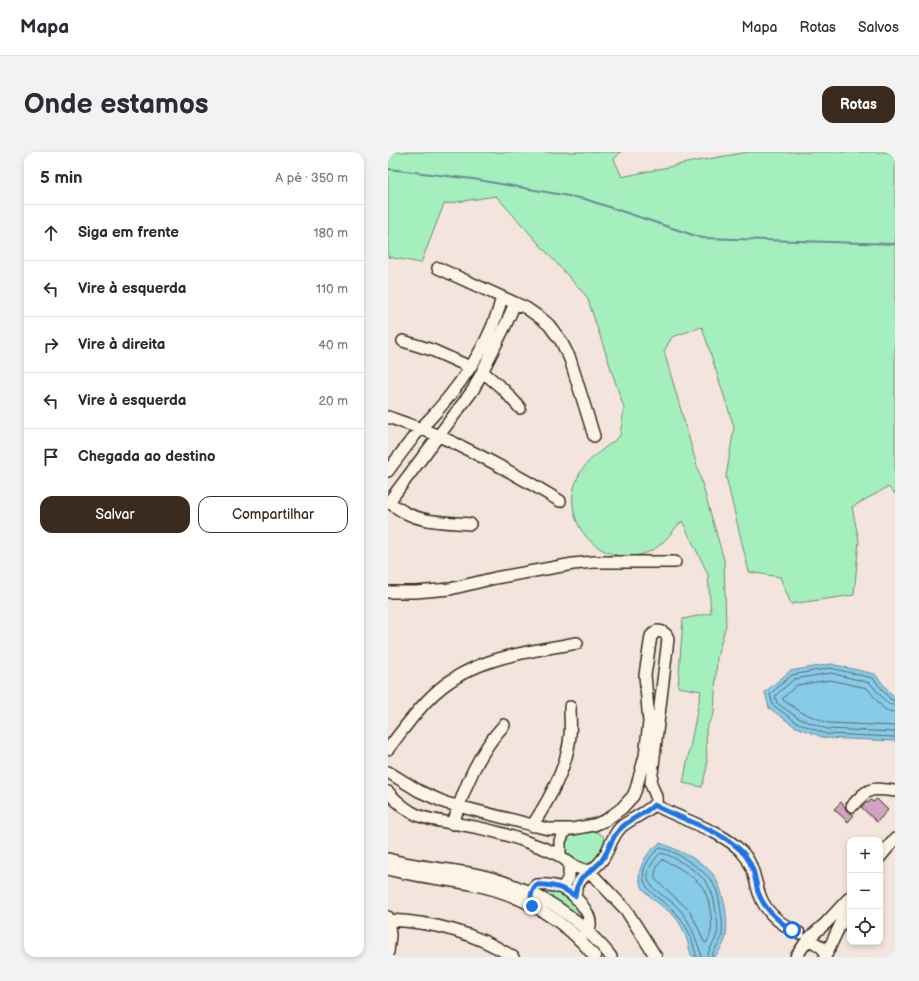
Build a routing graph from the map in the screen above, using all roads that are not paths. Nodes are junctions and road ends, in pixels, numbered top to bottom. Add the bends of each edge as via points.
1 (438, 268) dead end
2 (502, 297) junction
3 (515, 303) junction
4 (404, 341) dead end
5 (470, 367) junction
6 (483, 372) junction
7 (520, 408) dead end
8 (388, 417) edge
9 (420, 429) junction
10 (438, 436) junction
11 (594, 436) dead end
12 (388, 471) edge
13 (560, 501) dead end
14 (388, 502) edge
15 (470, 524) dead end
16 (675, 562) dead end
17 (388, 592) edge
18 (577, 644) dead end
19 (570, 707) dead end
20 (504, 725) dead end
21 (388, 749) edge
22 (388, 772) edge
23 (636, 789) junction
24 (895, 791) edge
25 (388, 792) edge
26 (655, 800) junction
27 (459, 805) junction
28 (852, 806) dead end
29 (453, 824) junction
30 (594, 825) junction
31 (532, 826) junction
32 (566, 829) junction
33 (895, 839) edge
34 (608, 848) junction
35 (883, 853) edge
36 (560, 856) junction
37 (388, 859) edge
38 (568, 864) junction
39 (388, 870) edge
40 (589, 871) junction
41 (563, 888) junction
42 (532, 893) junction
43 (575, 896) junction
44 (847, 900) edge
45 (532, 906) junction
46 (848, 909) edge
47 (388, 918) edge
48 (588, 932) junction
49 (576, 936) junction
50 (803, 936) junction
51 (388, 952) edge
52 (826, 955) edge
53 (513, 957) edge
54 (595, 957) edge
55 (611, 957) edge
56 (656, 957) edge
57 (796, 957) edge

1 - 2 street
2 - 3 street
2 - 5 street via 483,345
3 - 6 street
3 - 11 street via 542,319 561,341 570,359
4 - 5 street
5 - 9 street
6 - 7 street
6 - 10 street via 473,390
8 - 9 street
9 - 10 street
9 - 12 street
10 - 13 street via 512,473
10 - 14 street
14 - 15 street via 405,512 434,522
16 - 17 street via 574,564 450,589
18 - 21 street via 502,657 468,670 427,700
19 - 31 street via 570,736 563,764 547,802
20 - 27 street via 479,760
22 - 27 street via 426,794 446,803
23 - 26 street via 649,791
23 - 26 street via 648,733 645,676 651,636 660,631 666,634 668,639 651,782
23 - 30 street via 622,808
24 - 28 street via 867,790
25 - 29 street via 398,804 416,816
26 - 34 street via 622,826
26 - 50 street via 735,845 751,864 758,891 768,910
27 - 29 street
27 - 31 street
29 - 36 street via 505,834
30 - 32 street
30 - 34 street via 605,834
31 - 32 street
32 - 36 street via 560,842
33 - 35 street
34 - 40 street via 604,858
36 - 38 street
37 - 42 street via 469,873
38 - 40 street
38 - 41 street via 569,877
39 - 45 street via 476,885 511,895
40 - 43 street via 578,884
40 - 56 street via 629,915
41 - 42 street via 536,885
41 - 43 street
42 - 45 street
42 - 48 street via 552,903
43 - 48 street via 587,913 590,927
44 - 50 street via 826,923
45 - 49 street
46 - 52 street
47 - 51 street
47 - 53 street via 421,922 452,930 482,940
48 - 49 street
48 - 55 street
49 - 54 street
50 - 52 street via 820,946
50 - 57 street

